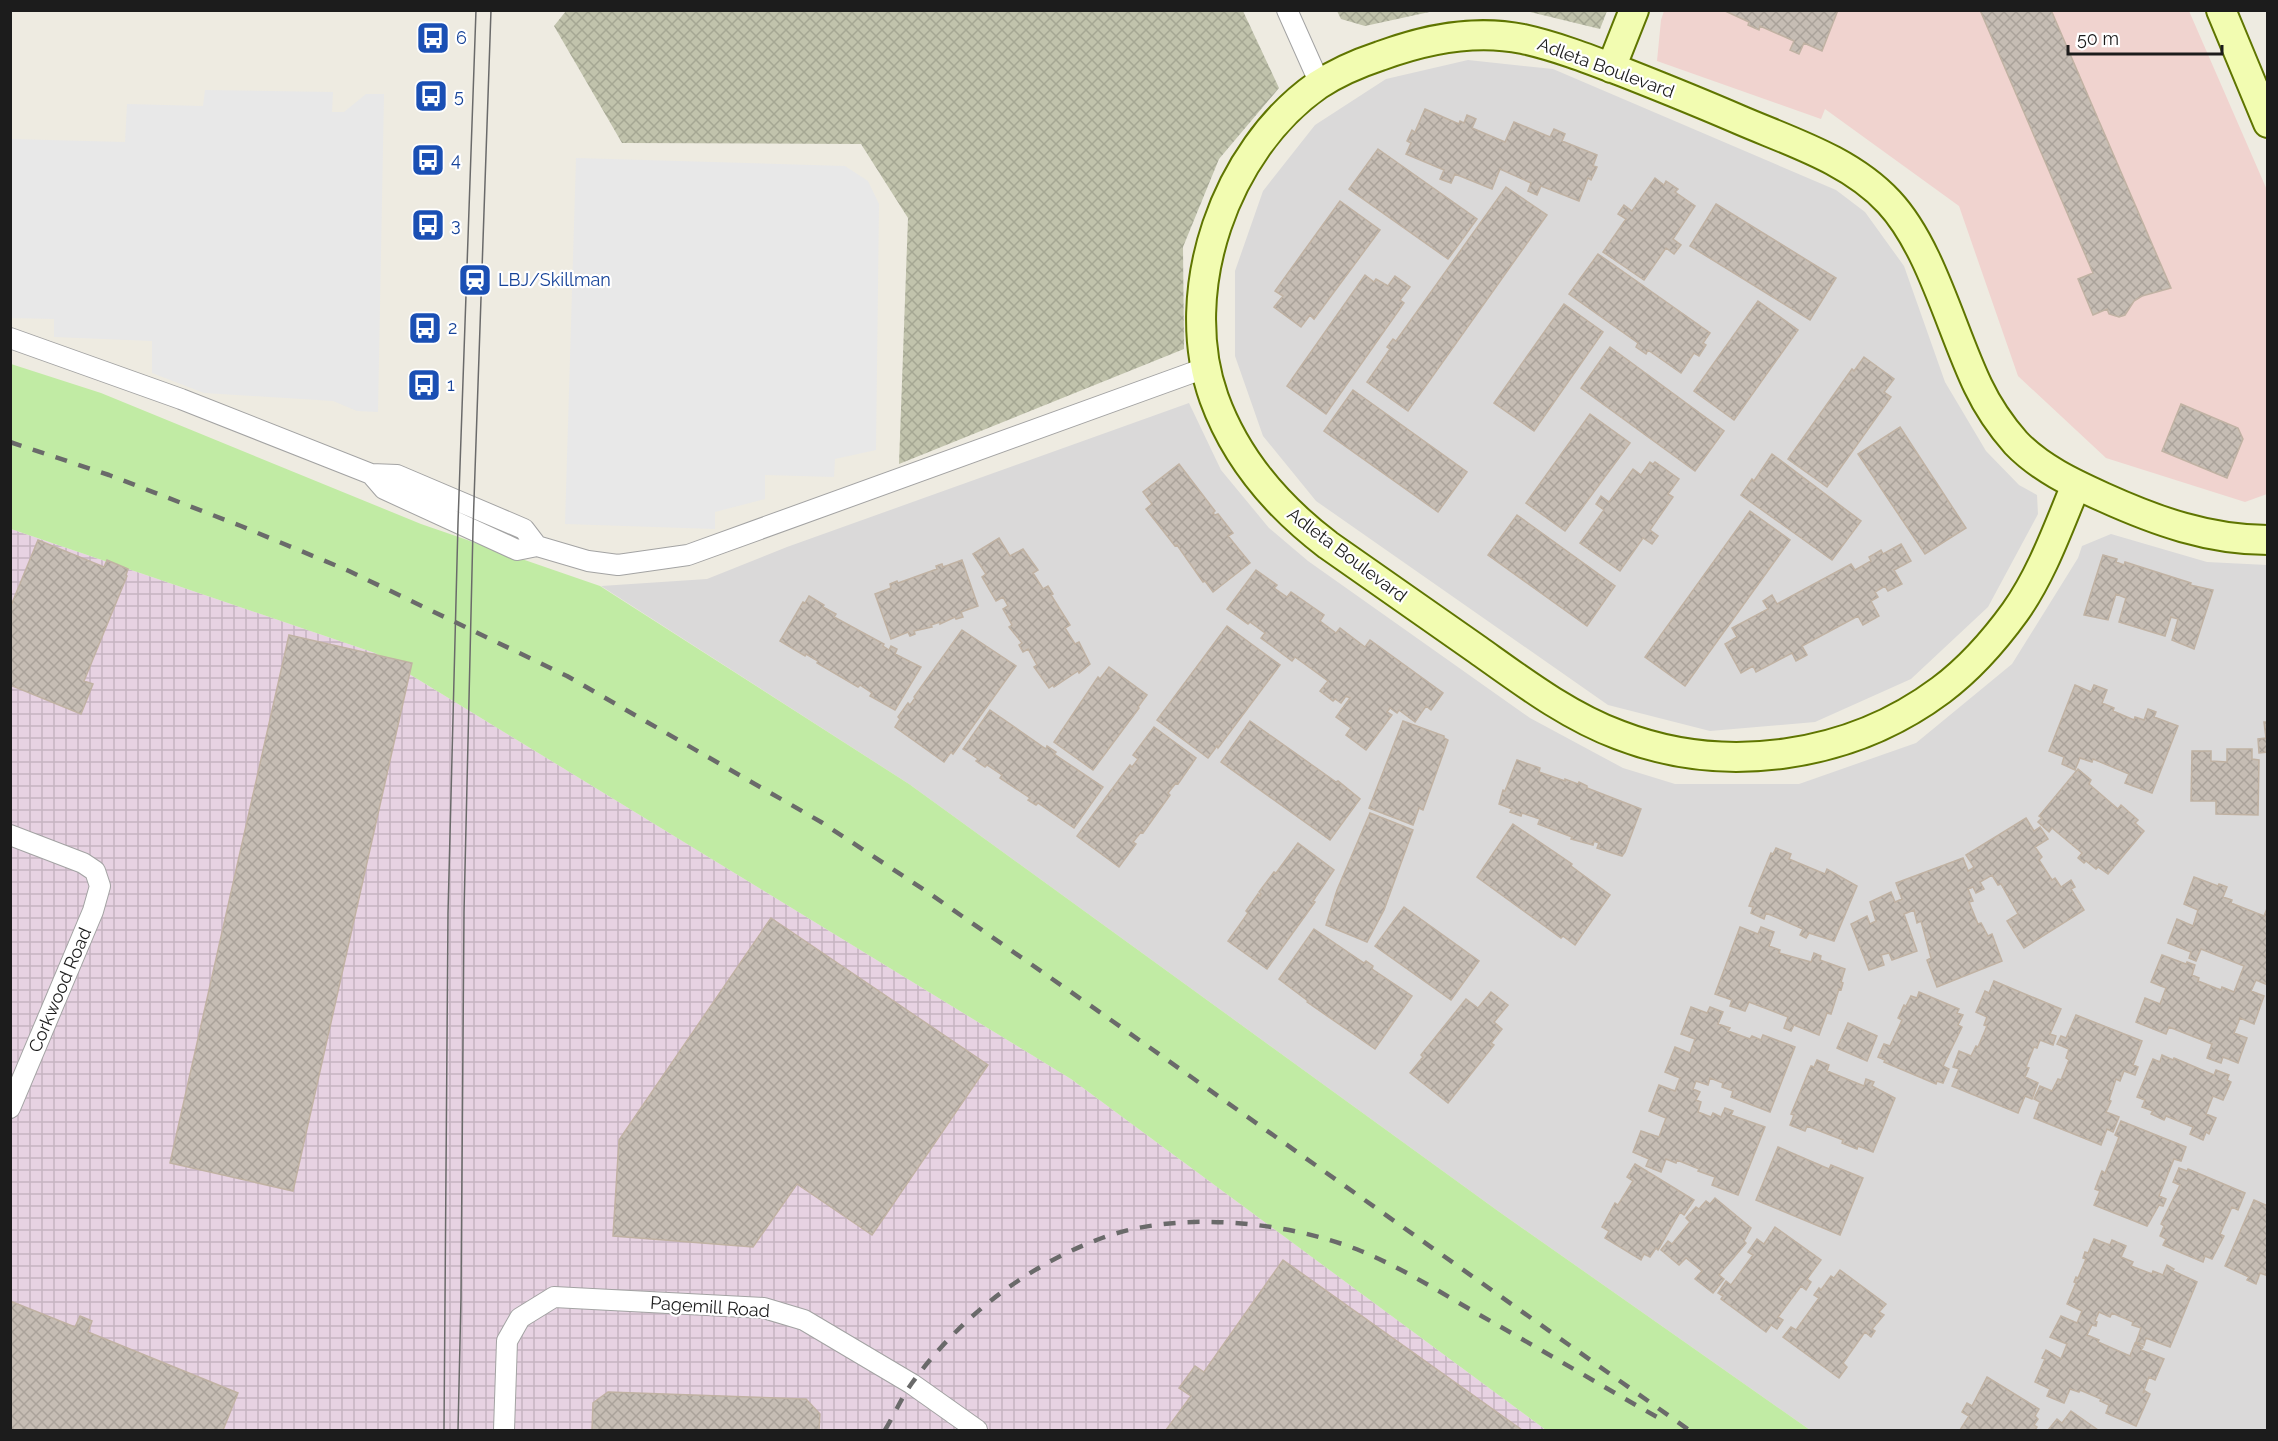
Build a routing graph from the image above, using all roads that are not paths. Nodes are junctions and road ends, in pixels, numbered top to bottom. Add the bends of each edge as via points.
1 (1287, 10) edge
2 (1634, 10) edge
3 (2221, 10) edge
4 (1611, 68) junction
5 (1320, 84) junction
6 (2268, 123) edge
7 (10, 338) edge
8 (1205, 368) junction
9 (371, 474) junction
10 (2076, 485) junction
11 (2268, 540) edge
12 (537, 546) junction
13 (10, 835) edge
14 (10, 1108) edge
15 (504, 1431) edge
16 (976, 1431) edge

1 - 5 street
2 - 4 street
3 - 6 street
4 - 5 street, Adleta Boulevard via 1560,48 1518,38 1469,35 1416,43
4 - 10 street, Adleta Boulevard via 1831,160 1857,174 1888,201 1909,227 1924,256 1994,415 2017,444 2039,463
5 - 8 street, Adleta Boulevard via 1262,140 1233,183 1211,242 1203,290
7 - 9 street via 181,399
8 - 10 street, Adleta Boulevard via 1225,425 1242,455 1279,503 1302,525 1555,703 1619,735 1683,753 1754,757 1830,745 1893,720 1942,690 1996,637 2017,610 2038,573
8 - 12 street via 688,555 618,565
9 - 12 street via 397,475 524,529
9 - 12 street via 384,489 517,550
10 - 11 street, Adleta Boulevard via 2184,529 2219,537
13 - 14 street, Corkwood Road via 83,863 94,871 100,886
15 - 16 street, Pagemill Road via 507,1341 520,1318 554,1297 764,1308 804,1320 912,1384

